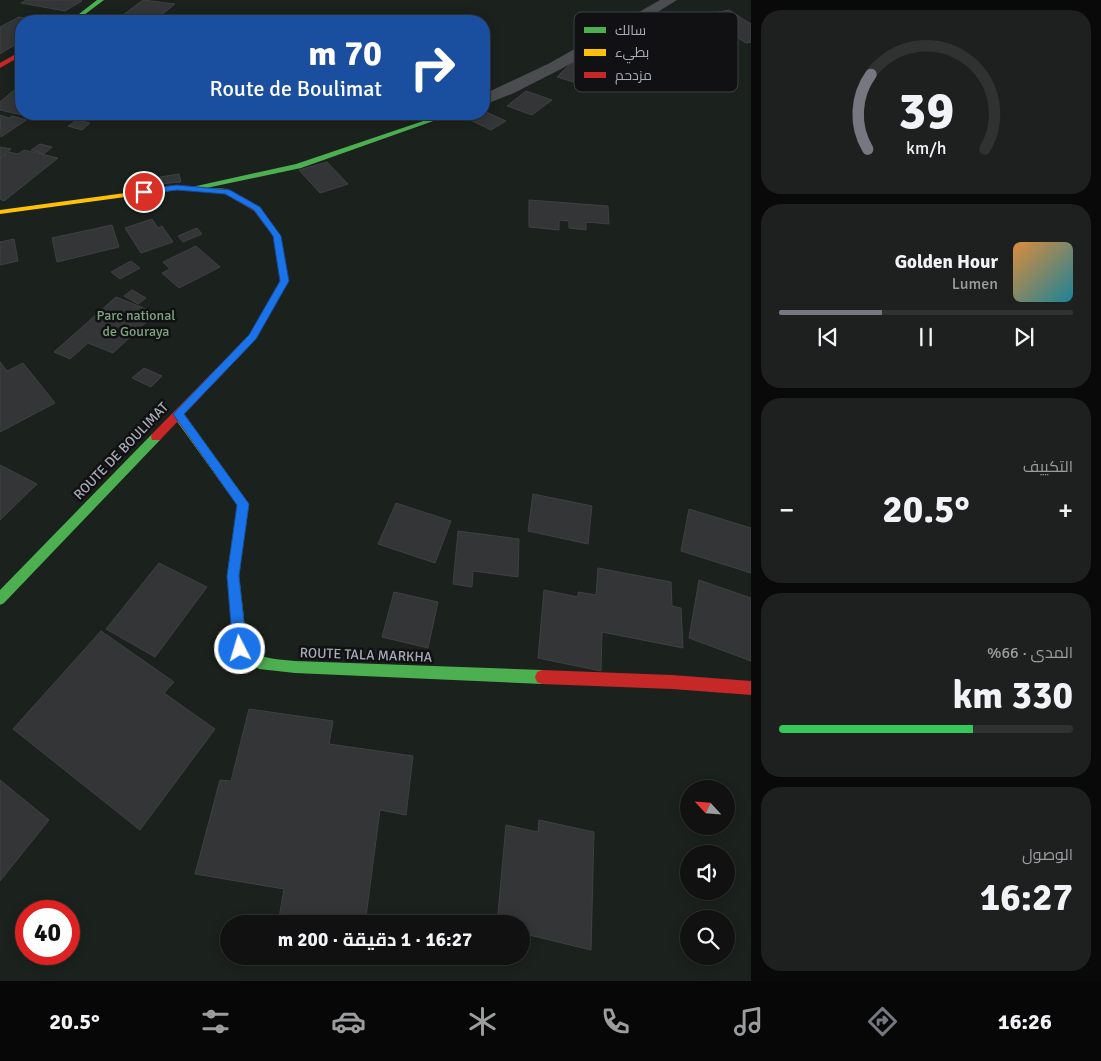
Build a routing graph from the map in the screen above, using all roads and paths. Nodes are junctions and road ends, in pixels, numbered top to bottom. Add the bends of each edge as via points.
1 (101, 0) edge
2 (670, 0) edge
3 (650, 12) edge
4 (81, 15) edge
5 (574, 56) edge
6 (15, 57) edge
7 (0, 66) edge
8 (490, 98) edge
9 (432, 120) edge
10 (192, 189) junction
11 (0, 212) edge
12 (178, 414) junction
13 (0, 599) edge
14 (751, 688) edge

1 - 4 main road
2 - 3 street
5 - 8 street via 525,83
6 - 7 main road
9 - 10 main road via 298,166
10 - 11 main road, ROUTE DE BOULIMAT via 177,188
10 - 12 main road, ROUTE DE BOULIMAT via 227,192 257,209 277,236 284,281 253,337
12 - 13 main road, ROUTE DE BOULIMAT
12 - 14 main road, ROUTE TALA MARKHA via 243,504 233,576 240,649 259,663

